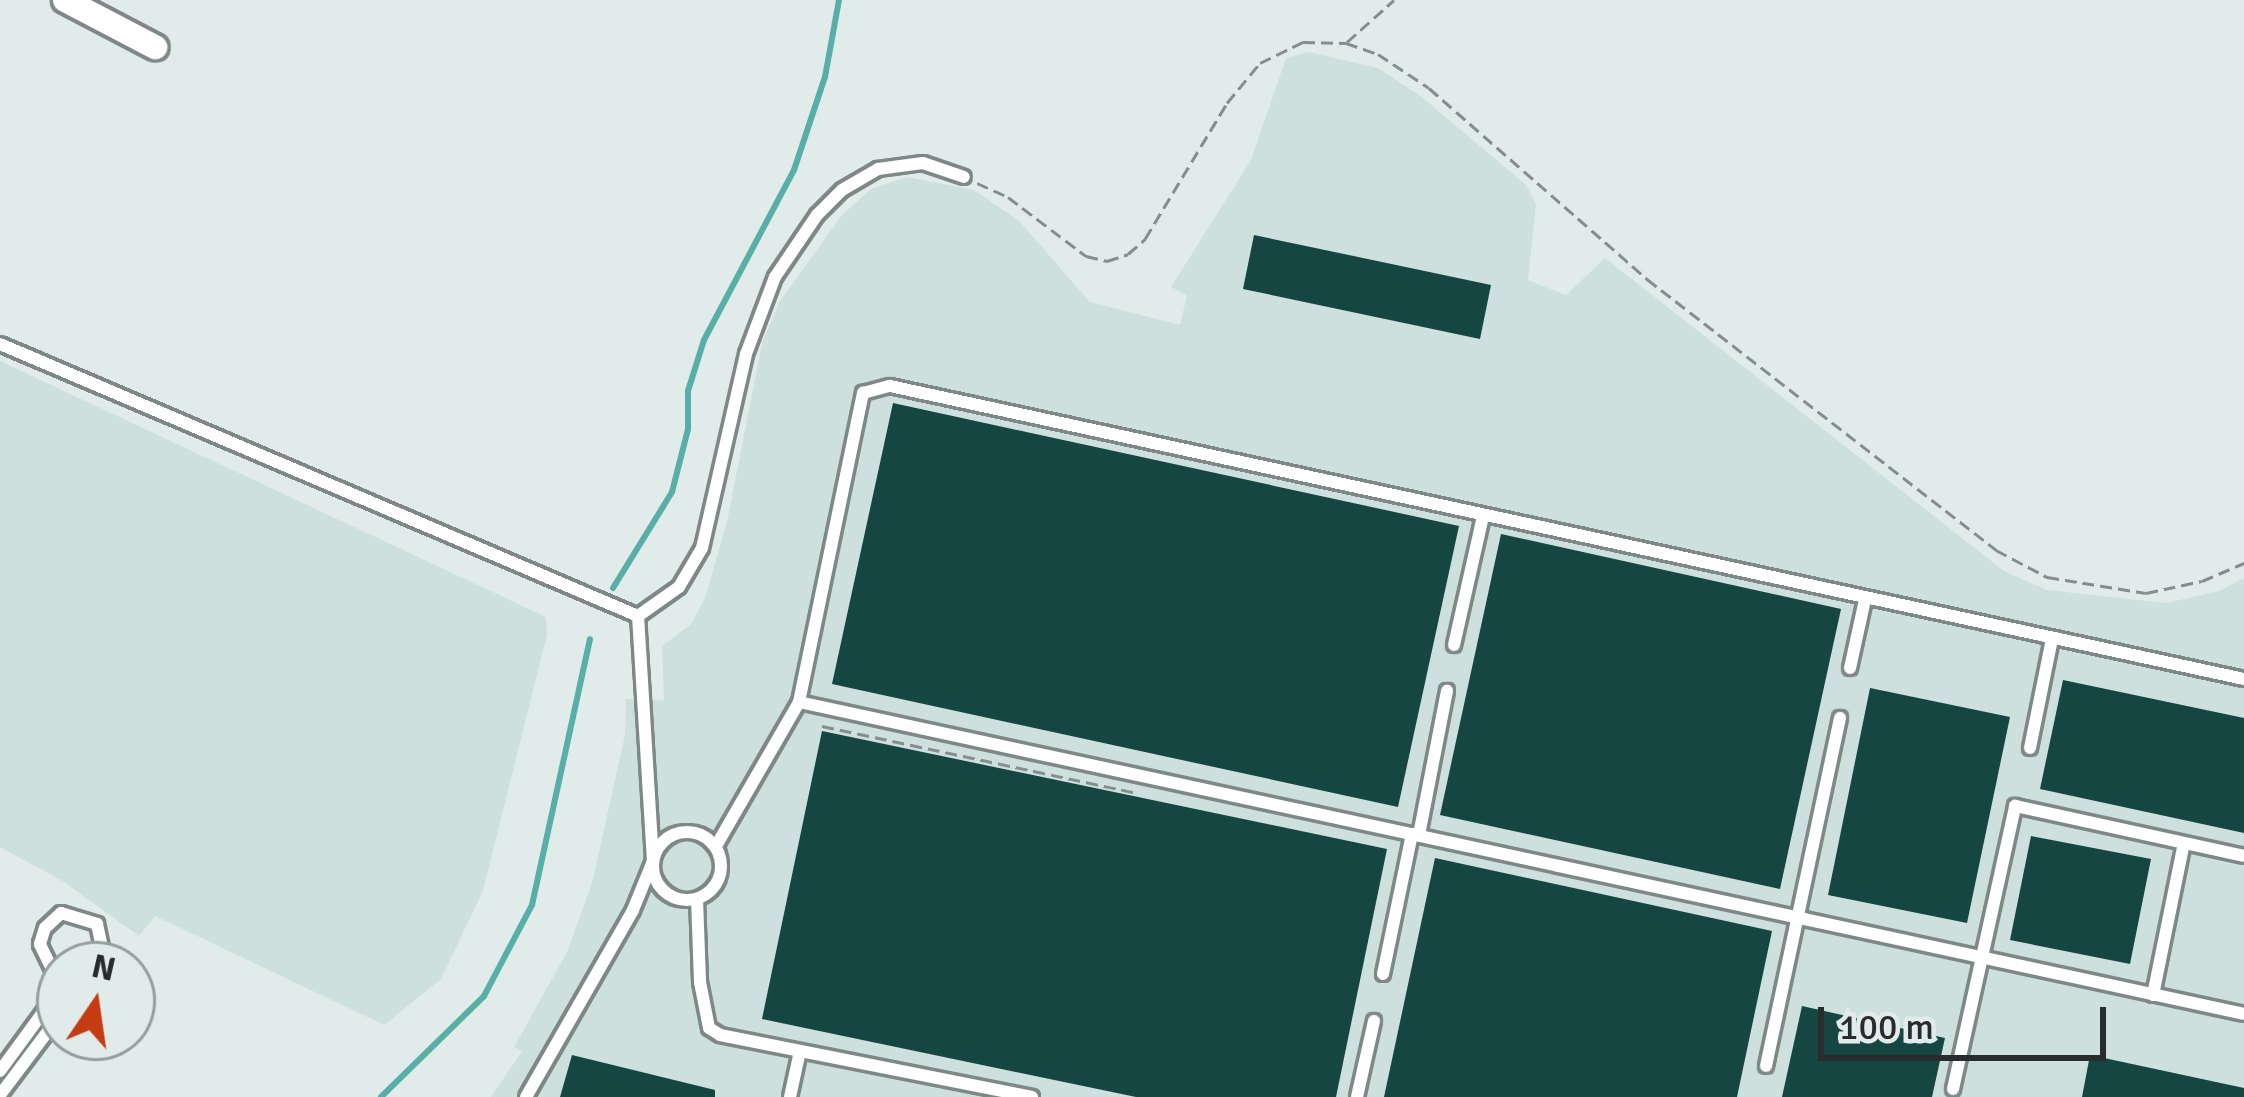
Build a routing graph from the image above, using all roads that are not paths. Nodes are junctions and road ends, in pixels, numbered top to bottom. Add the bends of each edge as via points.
1 (65, 0) edge
2 (155, 47) dead end
3 (964, 177) road end
4 (0, 344) edge
5 (1483, 516) junction
6 (1865, 600) junction
7 (638, 616) junction
8 (2052, 639) junction
9 (1454, 645) dead end
10 (1850, 668) dead end
11 (2244, 679) edge
12 (1447, 691) dead end
13 (799, 702) junction
14 (1840, 718) dead end
15 (2030, 748) dead end
16 (1416, 835) junction
17 (2184, 843) junction
18 (716, 846) junction
19 (2244, 856) edge
20 (653, 862) junction
21 (697, 899) junction
22 (1797, 920) junction
23 (41, 941) edge
24 (101, 941) edge
25 (1982, 960) junction
26 (1383, 974) dead end
27 (2153, 995) junction
28 (2244, 1014) edge
29 (1373, 1021) dead end
30 (36, 1022) edge
31 (36, 1047) edge
32 (800, 1051) junction
33 (1766, 1066) dead end
34 (0, 1071) edge
35 (1953, 1089) dead end
36 (0, 1094) edge
37 (526, 1097) edge
38 (790, 1097) edge
39 (1032, 1097) edge
40 (1357, 1097) edge

1 - 2 street
3 - 7 lane via 923,164 878,169 817,215 775,277 746,354 702,548 679,587
4 - 7 lane
5 - 6 lane
5 - 9 lane
5 - 13 lane via 890,386 863,393
6 - 8 lane
6 - 10 lane
7 - 20 lane
8 - 11 lane
8 - 15 lane
12 - 16 lane
13 - 16 lane
13 - 18 lane
14 - 22 lane
16 - 22 lane
16 - 26 lane
17 - 19 lane
17 - 25 lane via 2015,806
17 - 27 lane
18 - 20 lane via 682,831 662,842
18 - 21 lane via 721,875
20 - 21 lane via 664,892
20 - 37 lane
21 - 32 lane via 709,1028
22 - 25 lane
22 - 33 lane
23 - 24 lane via 61,913 97,924
25 - 27 lane
25 - 35 lane
27 - 28 lane
29 - 40 lane
30 - 34 lane
31 - 36 lane
32 - 38 lane
32 - 39 lane

